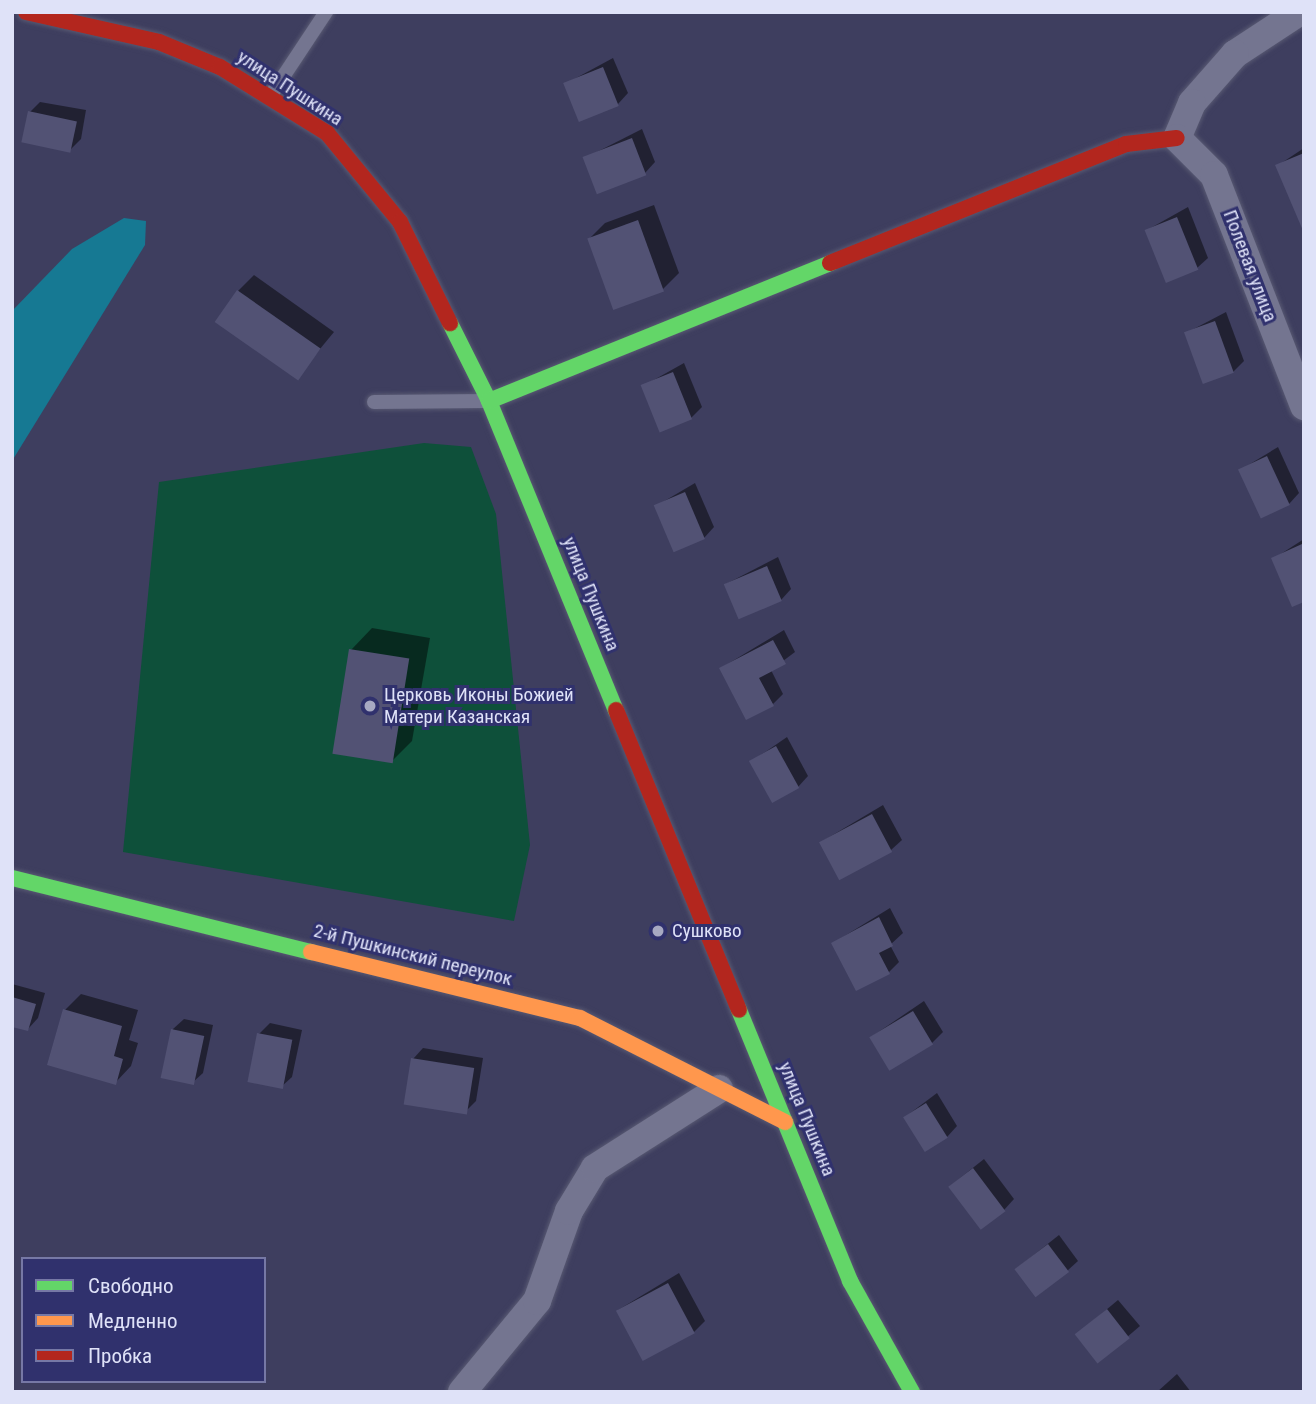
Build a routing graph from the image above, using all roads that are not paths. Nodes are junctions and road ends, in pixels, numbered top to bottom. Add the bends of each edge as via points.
1 (26, 12) edge
2 (326, 12) edge
3 (1299, 12) edge
4 (271, 95) junction
5 (1177, 138) junction
6 (489, 401) junction
7 (374, 402) dead end
8 (1304, 406) edge
9 (12, 878) edge
10 (719, 1089) junction
11 (785, 1122) junction
12 (462, 1392) edge
13 (912, 1392) edge

1 - 4 main road, улица Пушкина via 159,42
2 - 4 lane
3 - 5 street via 1235,54 1192,103
4 - 6 main road, улица Пушкина via 362,168 400,222
5 - 6 main road via 1126,144
5 - 8 street, Полевая улица via 1214,176
6 - 7 lane
6 - 11 main road, улица Пушкина
9 - 10 main road, 2-й Пушкинский переулок via 580,1018
10 - 11 main road, 2-й Пушкинский переулок
10 - 12 street via 595,1168 569,1211 537,1301
11 - 13 main road, улица Пушкина via 850,1281

